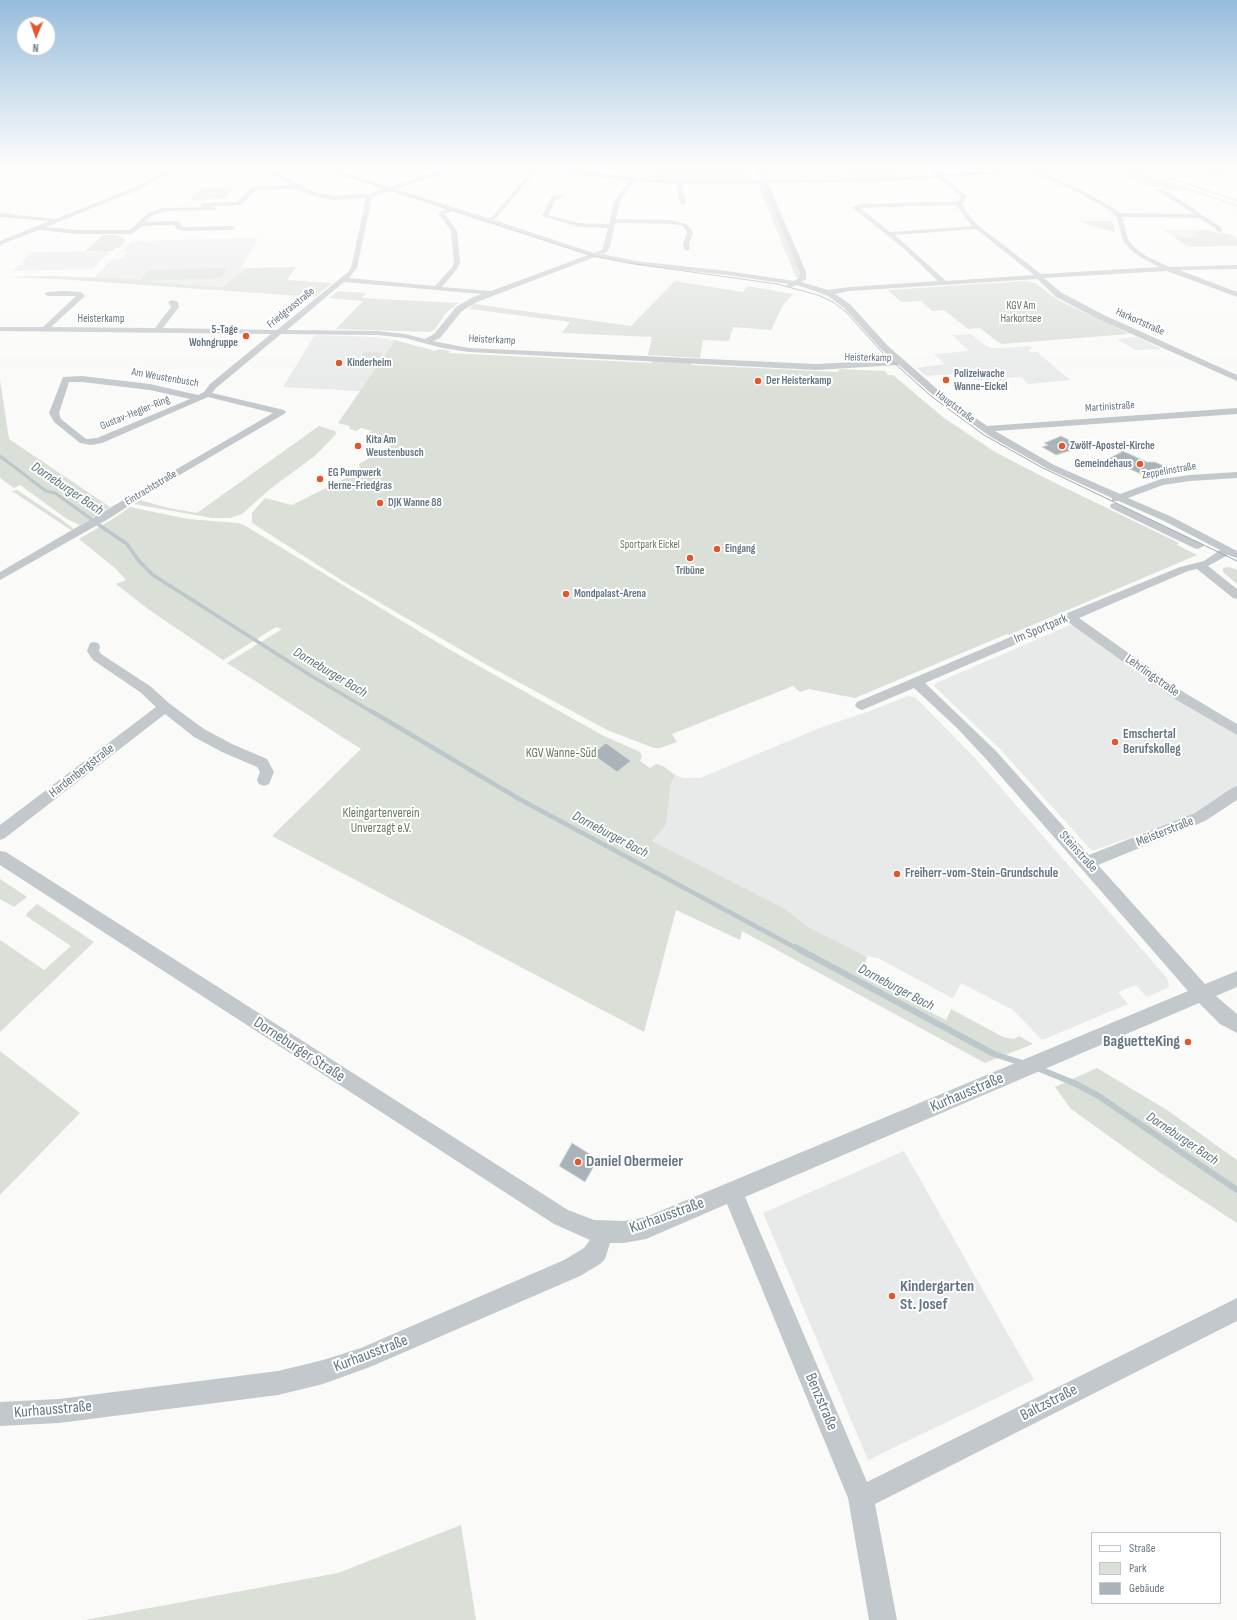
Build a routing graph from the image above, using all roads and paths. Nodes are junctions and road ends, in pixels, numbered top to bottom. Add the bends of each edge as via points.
1 (359, 243) edge
2 (455, 243) edge
3 (556, 243) edge
4 (607, 243) edge
5 (686, 243) edge
6 (790, 243) edge
7 (899, 243) edge
8 (997, 243) edge
9 (1127, 243) edge
10 (687, 249) dead end
11 (595, 255) junction
12 (1237, 267) edge
13 (1169, 269) junction
14 (1040, 277) junction
15 (342, 280) junction
16 (790, 283) junction
17 (945, 283) junction
18 (437, 288) junction
19 (491, 293) junction
20 (48, 294) dead end
21 (830, 294) junction
22 (1237, 295) edge
23 (816, 297) junction
24 (172, 302) dead end
25 (825, 302) dead end
26 (837, 309) dead end
27 (0, 329) edge
28 (44, 329) junction
29 (158, 330) junction
30 (280, 331) junction
31 (862, 335) dead end
32 (426, 342) junction
33 (878, 356) dead end
34 (894, 365) junction
35 (1237, 378) edge
36 (66, 380) joint
37 (208, 394) junction
38 (199, 398) junction
39 (1237, 411) edge
40 (281, 412) joint
41 (985, 429) junction
42 (1237, 475) edge
43 (1119, 497) junction
44 (1109, 503) junction
45 (1228, 554) edge
46 (1237, 564) edge
47 (1200, 566) junction
48 (0, 577) edge
49 (1237, 595) edge
50 (1069, 618) junction
51 (94, 646) dead end
52 (916, 682) junction
53 (862, 705) dead end
54 (165, 707) junction
55 (1237, 730) edge
56 (264, 780) dead end
57 (1237, 792) edge
58 (0, 834) edge
59 (0, 857) edge
60 (1087, 863) junction
61 (1237, 979) edge
62 (1202, 993) junction
63 (1237, 1024) edge
64 (732, 1192) junction
65 (603, 1232) junction
66 (1237, 1309) edge
67 (0, 1414) edge
68 (861, 1498) junction
69 (883, 1620) edge

1 - 15 street, Friedgrasstraße via 354,268
2 - 18 street via 455,268
3 - 11 street, Hauptstraße
4 - 11 street via 606,249
5 - 10 street
6 - 16 street via 803,277
7 - 17 street
8 - 14 street, Harkortstraße
9 - 13 street via 1144,257
11 - 16 street, Hauptstraße via 628,262
11 - 19 street
12 - 13 street
13 - 14 street
13 - 22 street
14 - 17 street
14 - 35 street, Harkortstraße via 1053,291 1067,300
15 - 18 street
15 - 30 street, Friedgrasstraße
16 - 21 street, Hauptstraße
16 - 23 street, Hauptstraße
17 - 21 street via 858,289
18 - 19 street
19 - 32 street via 458,309 438,336
20 - 28 street, Heisterkamp via 81,296
21 - 23 street
21 - 34 street, Hauptstraße via 847,306 885,348
23 - 25 street, Hauptstraße
24 - 29 street via 175,306
26 - 31 street
27 - 28 street, Heisterkamp
28 - 29 street, Heisterkamp
29 - 30 street, Heisterkamp
30 - 32 street, Heisterkamp via 384,333
30 - 37 street, Friedgrasstraße via 213,386
32 - 34 street, Heisterkamp via 465,349 826,367
33 - 34 street, Hauptstraße
34 - 41 street, Hauptstraße via 909,369 943,399
34 - 44 street, Hauptstraße via 940,407 991,442
36 - 38 street, Am Weustenbusch via 120,383
36 - 38 street, Gustav-Hegler-Ring via 54,409 55,416 83,441 99,441
37 - 38 street, Am Weustenbusch
37 - 40 street, Am Weustenbusch
39 - 41 street, Martinistraße
40 - 48 street, Eintrachtstraße
41 - 43 street, Hauptstraße via 1051,467
42 - 43 street, Zeppelinstraße via 1161,482
43 - 44 street, Zeppelinstraße
43 - 45 street, Hauptstraße via 1168,519
44 - 45 street, Hauptstraße
45 - 46 street, Hauptstraße
45 - 47 street, Im Sportpark
47 - 49 street
47 - 50 street, Im Sportpark via 1184,569
50 - 52 street, Im Sportpark
50 - 55 street, Lehrlingstraße via 1180,696
51 - 54 street via 93,651 97,657 145,689
52 - 53 street, Im Sportpark
52 - 60 street, Steinstraße via 990,754
54 - 56 street via 226,748 262,763 267,772
54 - 58 street, Hardenbergstraße
57 - 60 street, Meisterstraße via 1200,817
59 - 65 street, Dorneburger Straße via 561,1217 578,1226
60 - 62 street, Steinstraße
61 - 62 street, Kurhausstraße
62 - 63 street, Steinstraße via 1223,1015
62 - 64 street, Kurhausstraße
64 - 65 street, Kurhausstraße via 646,1228
64 - 68 street, Benzstraße
65 - 67 street, Kurhausstraße via 597,1251 572,1268 362,1359 322,1372 278,1383 59,1411
66 - 68 street, Baltzstraße
68 - 69 street, Benzstraße

